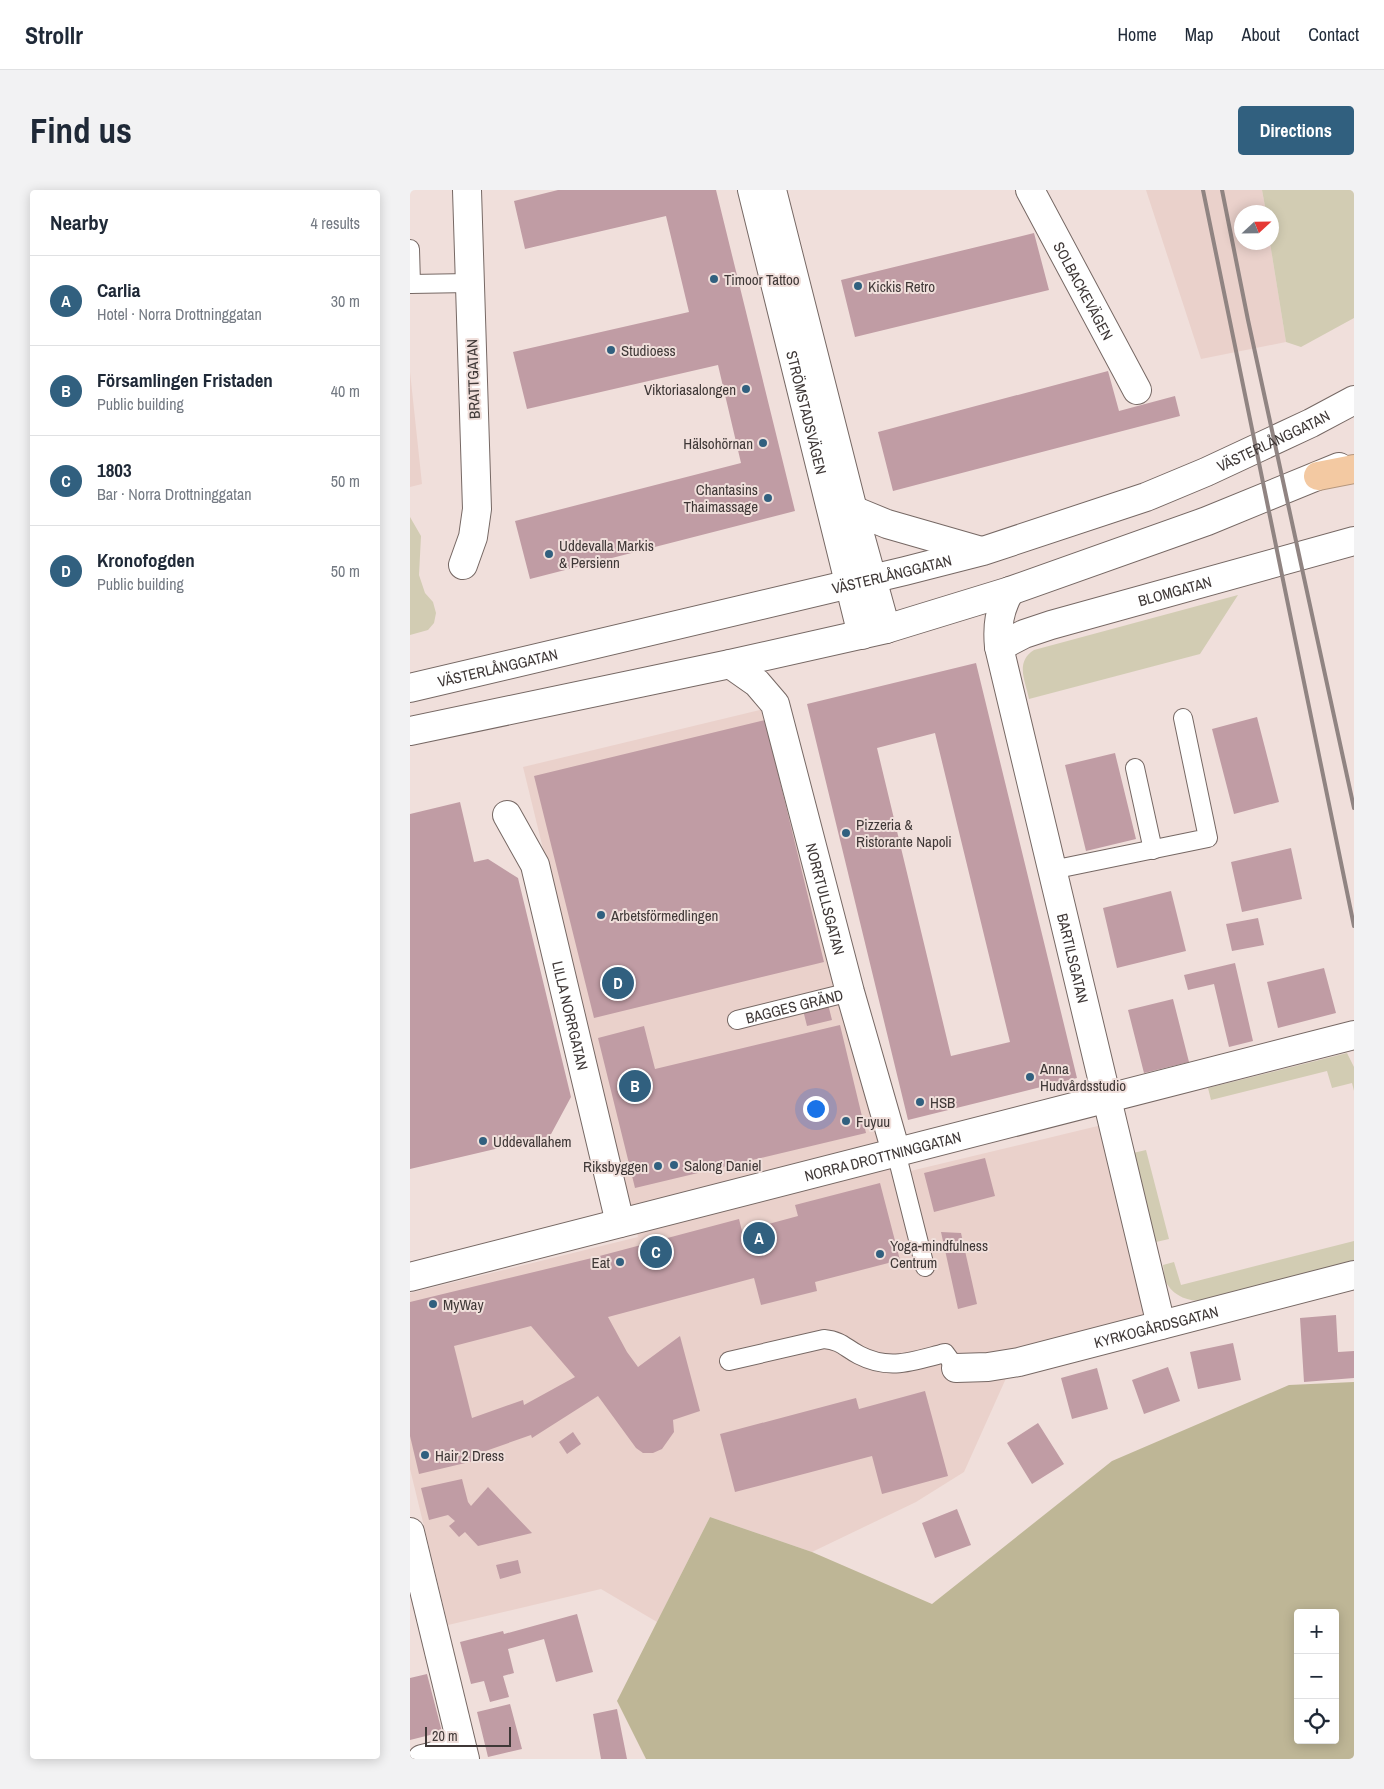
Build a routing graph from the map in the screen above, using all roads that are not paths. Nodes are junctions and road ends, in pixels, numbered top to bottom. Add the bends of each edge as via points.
1 (467, 190) edge
2 (752, 190) edge
3 (772, 190) edge
4 (1030, 190) edge
5 (410, 249) edge
6 (470, 283) junction
7 (411, 284) edge
8 (1137, 390) dead end
9 (1354, 400) edge
10 (1354, 459) edge
11 (1354, 470) edge
12 (1318, 476) junction
13 (853, 510) junction
14 (1354, 541) edge
15 (983, 551) junction
16 (463, 565) dead end
17 (860, 581) junction
18 (1010, 591) junction
19 (874, 632) junction
20 (999, 647) junction
21 (730, 664) junction
22 (410, 688) edge
23 (1183, 718) dead end
24 (410, 731) edge
25 (1135, 768) dead end
26 (507, 815) dead end
27 (1153, 850) junction
28 (1052, 870) junction
29 (850, 992) junction
30 (737, 1020) dead end
31 (1354, 1035) edge
32 (1107, 1099) junction
33 (896, 1152) junction
34 (620, 1223) junction
35 (925, 1266) dead end
36 (1354, 1275) edge
37 (410, 1277) edge
38 (1161, 1325) junction
39 (729, 1361) dead end
40 (956, 1368) joint
41 (410, 1532) edge
42 (464, 1754) edge
43 (422, 1759) edge

1 - 6 street, BRATTGATAN
2 - 17 street, STRÖMSTADSVÄGEN
3 - 13 street, STRÖMSTADSVÄGEN
4 - 8 street, SOLBACKEVÄGEN
5 - 7 lane
6 - 7 lane
6 - 16 street, BRATTGATAN via 477,509 473,537
9 - 15 street, VÄSTERLÅNGGATAN via 1206,472 1146,497
10 - 12 street
11 - 12 highway
12 - 18 street via 1207,521
13 - 15 street via 887,524
13 - 17 street, STRÖMSTADSVÄGEN
14 - 20 street, BLOMGATAN via 1051,624
15 - 17 street, VÄSTERLÅNGGATAN
17 - 19 street, STRÖMSTADSVÄGEN
17 - 22 street, VÄSTERLÅNGGATAN
18 - 19 street
18 - 20 street, BARTILSGATAN via 999,619
19 - 21 street
20 - 28 street, BARTILSGATAN
21 - 24 street
21 - 29 street, NORRTULLSGATAN via 757,683 775,704
23 - 27 lane via 1208,838
25 - 27 lane
26 - 34 street, LILLA NORRGATAN via 535,865
27 - 28 lane
28 - 32 street, BARTILSGATAN
29 - 30 lane, BAGGES GRÄND
29 - 33 street, NORRTULLSGATAN
31 - 32 street, NORRA DROTTNINGGATAN
32 - 33 street, NORRA DROTTNINGGATAN
32 - 38 street, BARTILSGATAN
33 - 34 street, NORRA DROTTNINGGATAN
33 - 35 lane
34 - 37 street, NORRA DROTTNINGGATAN
36 - 38 street, KYRKOGÅRDSGATAN
38 - 40 street, KYRKOGÅRDSGATAN via 1019,1362
39 - 40 lane via 824,1339 838,1341 877,1362 896,1365 945,1353
41 - 42 street
42 - 43 street

